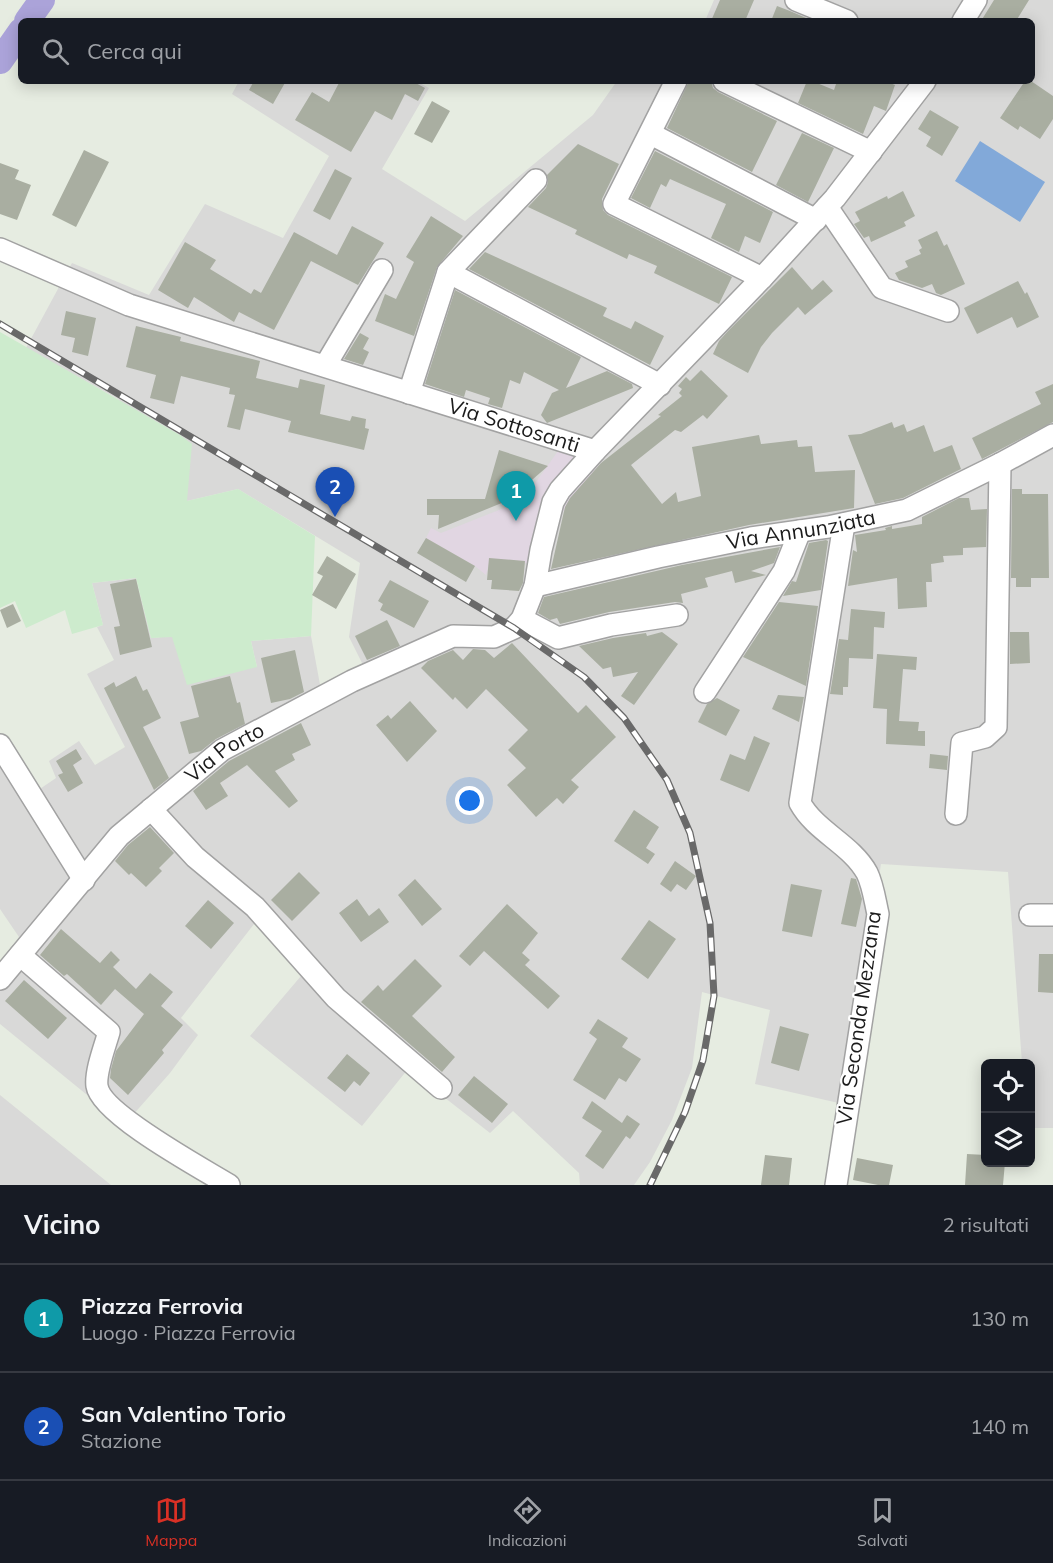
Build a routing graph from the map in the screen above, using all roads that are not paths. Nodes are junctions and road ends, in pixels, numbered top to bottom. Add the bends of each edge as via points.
1 (796, 0) edge
2 (976, 0) edge
3 (840, 18) edge
4 (965, 18) edge
5 (675, 84) edge
6 (730, 84) edge
7 (923, 84) edge
8 (651, 134) junction
9 (871, 152) junction
10 (536, 180) dead end
11 (821, 213) junction
12 (0, 249) edge
13 (382, 270) dead end
14 (448, 272) junction
15 (762, 278) junction
16 (948, 311) dead end
17 (325, 366) junction
18 (660, 385) junction
19 (409, 393) junction
20 (1053, 435) edge
21 (595, 451) junction
22 (1000, 464) junction
23 (844, 524) junction
24 (800, 531) junction
25 (535, 586) junction
26 (677, 615) dead end
27 (518, 623) junction
28 (705, 692) dead end
29 (0, 745) edge
30 (151, 809) junction
31 (956, 814) dead end
32 (84, 880) junction
33 (1030, 915) dead end
34 (1053, 915) edge
35 (20, 955) junction
36 (0, 979) edge
37 (441, 1088) dead end
38 (229, 1185) edge
39 (836, 1185) edge

1 - 3 street
2 - 4 street
5 - 8 street
6 - 9 street
7 - 9 street, Via Sottosanti
8 - 11 street
8 - 15 street via 614,204
9 - 11 street, Via Sottosanti
10 - 14 street
11 - 15 street, Via Sottosanti
11 - 16 street via 882,288
12 - 17 street, Via Sottosanti via 129,305
13 - 17 street
14 - 18 street
14 - 19 street
15 - 18 street, Via Sottosanti
17 - 19 street, Via Sottosanti
18 - 21 street, Via Sottosanti
19 - 21 street, Via Sottosanti
20 - 22 street, Via Annunziata
21 - 25 street via 553,502
22 - 23 street, Via Annunziata via 907,510
22 - 31 street via 996,727 985,737 962,743
23 - 24 street, Via Annunziata
23 - 39 street, Via Seconda Mezzana via 800,803 806,814 867,874 878,914
24 - 25 street, Via Annunziata via 670,554
24 - 28 street via 784,571
25 - 27 street
26 - 27 street via 558,638
27 - 30 street, Via Porto via 494,638 453,636 352,681 222,750
29 - 32 street
30 - 32 street, Via Porto via 119,836
30 - 37 street via 195,857 255,907 336,998
32 - 35 street, Via Porto
33 - 34 street
35 - 36 street, Via Porto
35 - 38 street via 109,1032 96,1080 100,1096 132,1125

